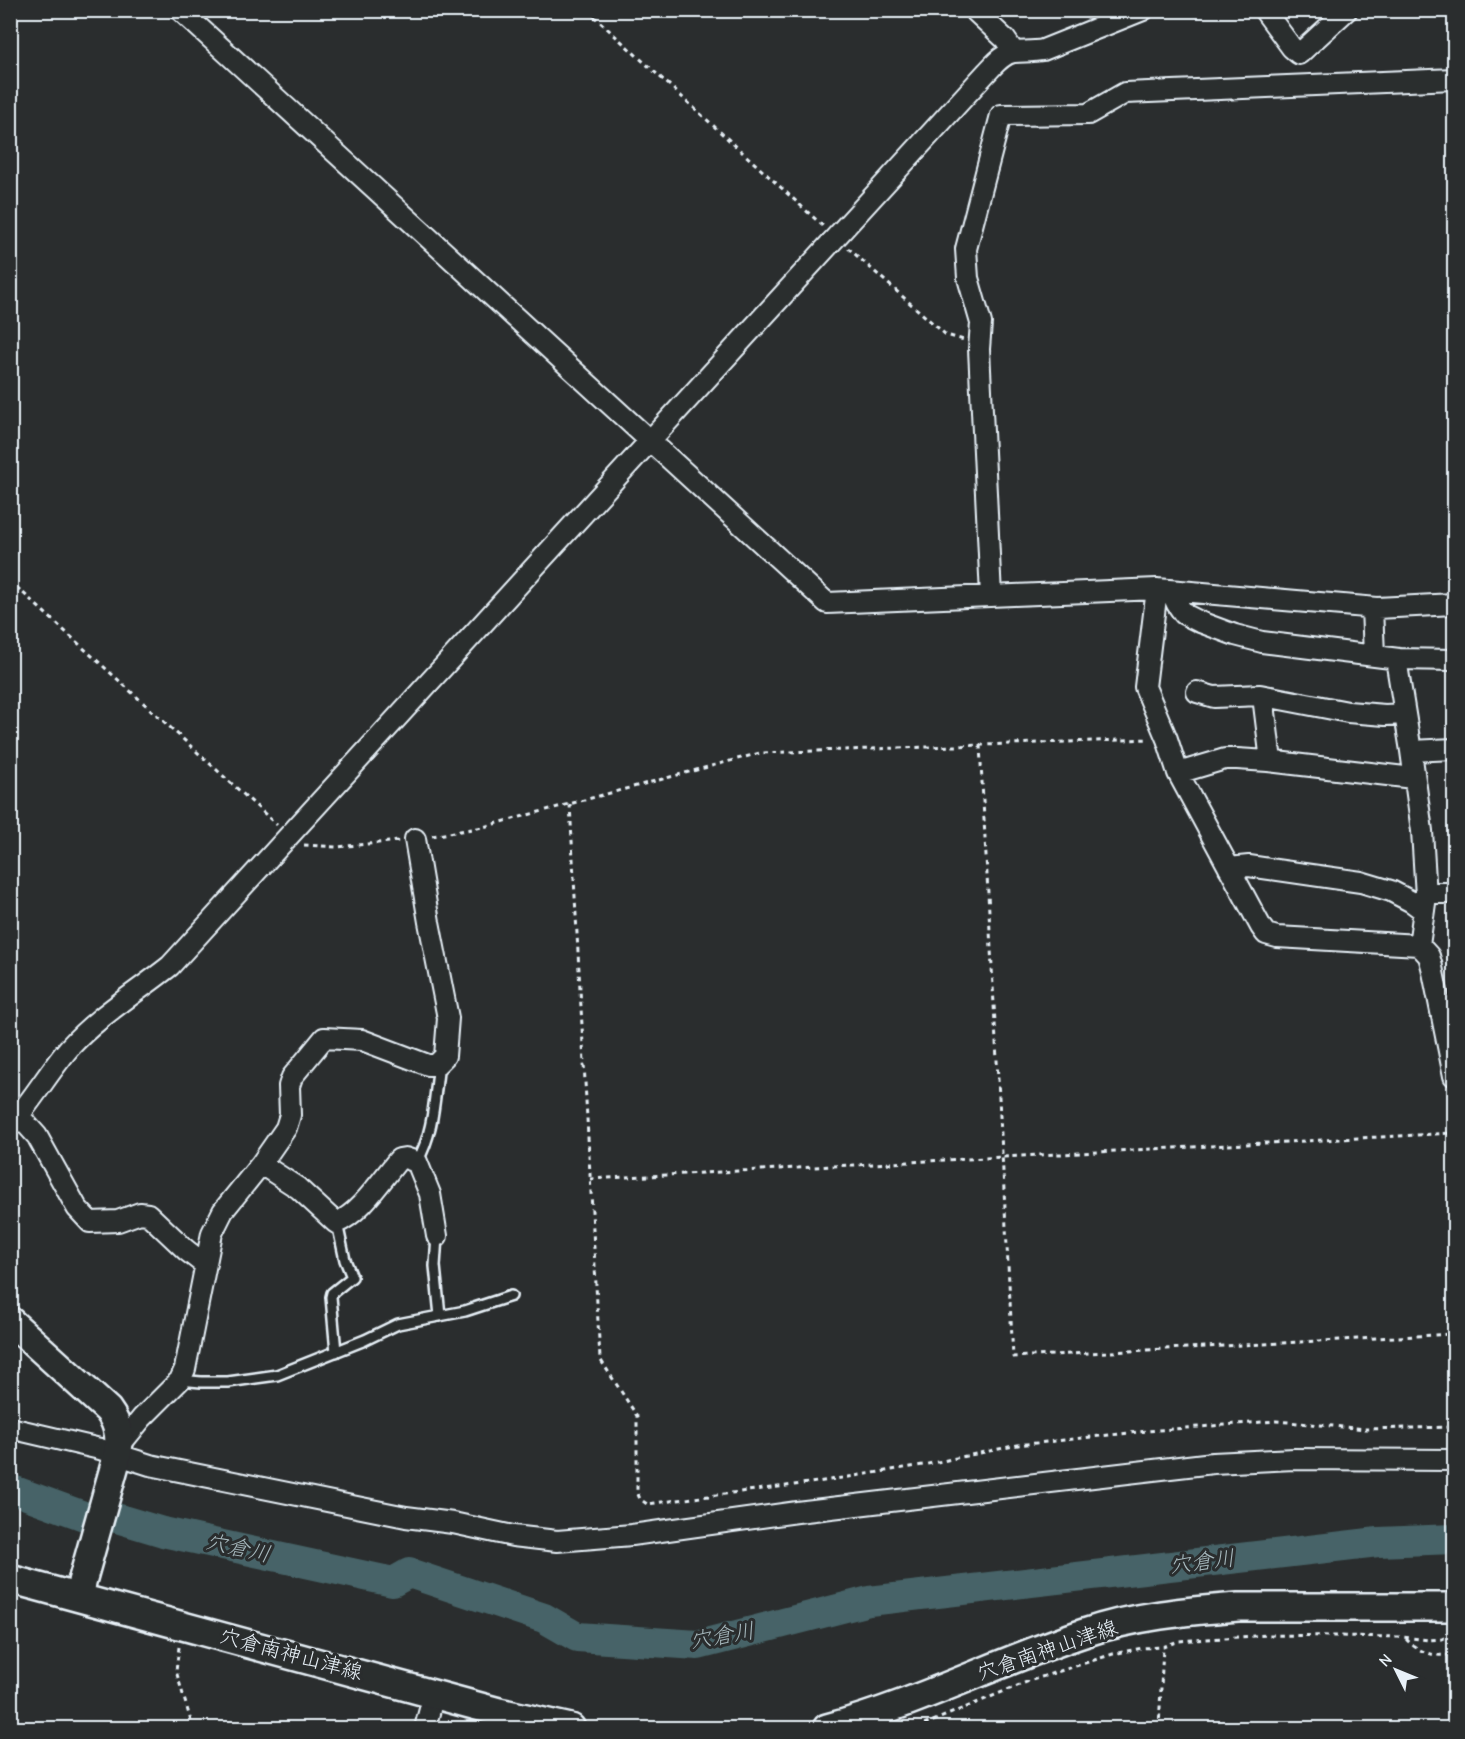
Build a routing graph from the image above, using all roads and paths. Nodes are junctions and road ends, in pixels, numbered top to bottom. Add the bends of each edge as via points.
1 (180, 10) edge
2 (587, 10) edge
3 (974, 10) edge
4 (1143, 10) edge
5 (1264, 10) edge
6 (1347, 10) edge
7 (1014, 52) junction
8 (1299, 54) junction
9 (1455, 79) edge
10 (1308, 85) junction
11 (836, 237) junction
12 (981, 342) junction
13 (651, 440) junction
14 (10, 581) edge
15 (1164, 590) junction
16 (991, 596) junction
17 (1455, 604) edge
18 (1372, 608) junction
19 (1374, 655) junction
20 (1396, 659) junction
21 (1455, 660) edge
22 (1197, 692) dead end
23 (1263, 696) junction
24 (1405, 714) junction
25 (1167, 739) junction
26 (980, 745) junction
27 (1455, 749) edge
28 (1411, 751) junction
29 (1271, 761) junction
30 (1178, 773) junction
31 (1413, 778) junction
32 (570, 804) junction
33 (289, 836) junction
34 (416, 839) junction
35 (1229, 868) junction
36 (1455, 893) edge
37 (1424, 902) junction
38 (1419, 945) junction
39 (1446, 997) edge
40 (436, 1065) junction
41 (1455, 1076) edge
42 (15, 1121) edge
43 (1455, 1133) edge
44 (1001, 1157) junction
45 (417, 1162) junction
46 (261, 1164) junction
47 (590, 1179) junction
48 (337, 1223) junction
49 (437, 1236) joint
50 (204, 1264) junction
51 (511, 1296) dead end
52 (440, 1316) junction
53 (10, 1321) edge
54 (1455, 1334) edge
55 (336, 1352) junction
56 (180, 1380) junction
57 (1455, 1427) edge
58 (10, 1428) edge
59 (118, 1454) junction
60 (1455, 1460) edge
61 (10, 1579) edge
62 (81, 1589) junction
63 (1455, 1607) edge
64 (184, 1625) junction
65 (1455, 1634) edge
66 (1405, 1637) junction
67 (1163, 1647) junction
68 (1455, 1654) edge
69 (434, 1694) junction
70 (193, 1728) edge
71 (425, 1728) edge
72 (571, 1728) edge
73 (827, 1728) edge
74 (916, 1728) edge
75 (1160, 1728) edge

1 - 13 street
2 - 11 path
3 - 7 street
4 - 7 street via 1043,50
5 - 8 street
6 - 8 street
7 - 11 street via 986,73
8 - 10 street
9 - 10 street
10 - 12 street via 1125,93 1088,114 1001,115 966,249 968,278 981,323
11 - 12 path via 946,335
11 - 13 street
12 - 16 street
13 - 16 street via 827,603
13 - 33 street
14 - 33 path
15 - 16 street
15 - 18 street
15 - 19 street via 1184,614 1234,635
15 - 25 street via 1145,687
17 - 18 street
18 - 19 street
19 - 20 street
20 - 21 street
20 - 24 street
22 - 23 street via 1214,697
23 - 24 street via 1348,712
23 - 29 street
24 - 28 street
25 - 26 path
25 - 30 street
26 - 32 path via 760,753
26 - 44 path
27 - 28 street
28 - 31 street
29 - 30 street via 1225,759
29 - 31 street
30 - 35 street
31 - 37 street via 1422,831
32 - 34 path via 483,827
32 - 47 path
33 - 34 path via 308,846 337,847
33 - 42 street via 170,966 92,1025
34 - 40 street via 448,1018 445,1056
35 - 37 street via 1249,866 1361,882 1412,902
35 - 38 street via 1266,934
36 - 37 street
37 - 38 street
38 - 39 street via 1429,956
39 - 41 street
40 - 45 lane via 431,1127
40 - 46 street via 363,1040 324,1038 292,1077 286,1128
42 - 50 street via 37,1136 76,1208 90,1222 148,1214
43 - 44 path
44 - 47 path
44 - 54 path via 1013,1356
45 - 48 street via 399,1160 370,1195
45 - 49 street via 430,1194
46 - 48 street via 298,1188
46 - 50 street via 223,1211
47 - 57 path via 600,1359 637,1416 637,1492 647,1504 923,1465 1018,1444 1147,1431 1276,1421 1366,1429
48 - 55 lane via 352,1277 332,1297
49 - 52 lane via 435,1266
50 - 56 street
51 - 52 lane
52 - 55 lane via 398,1324
53 - 59 main road via 108,1410 119,1431
55 - 56 lane via 278,1375 201,1382
56 - 59 street via 142,1418
58 - 59 street
59 - 60 street via 150,1465 406,1517 557,1540 632,1535 809,1510 1213,1463
59 - 62 main road
61 - 62 main road, 穴倉南神山津線
62 - 64 main road, 穴倉南神山津線
63 - 73 main road, 穴倉南神山津線 via 1238,1607 1145,1618 1086,1632 929,1694
64 - 69 main road, 穴倉南神山津線
64 - 70 path via 176,1671
65 - 66 path via 1429,1640
66 - 67 path via 1269,1635 1178,1641
66 - 68 path via 1426,1653
67 - 74 path via 1113,1654 1029,1682
67 - 75 path
69 - 71 street
69 - 72 main road, 穴倉南神山津線

